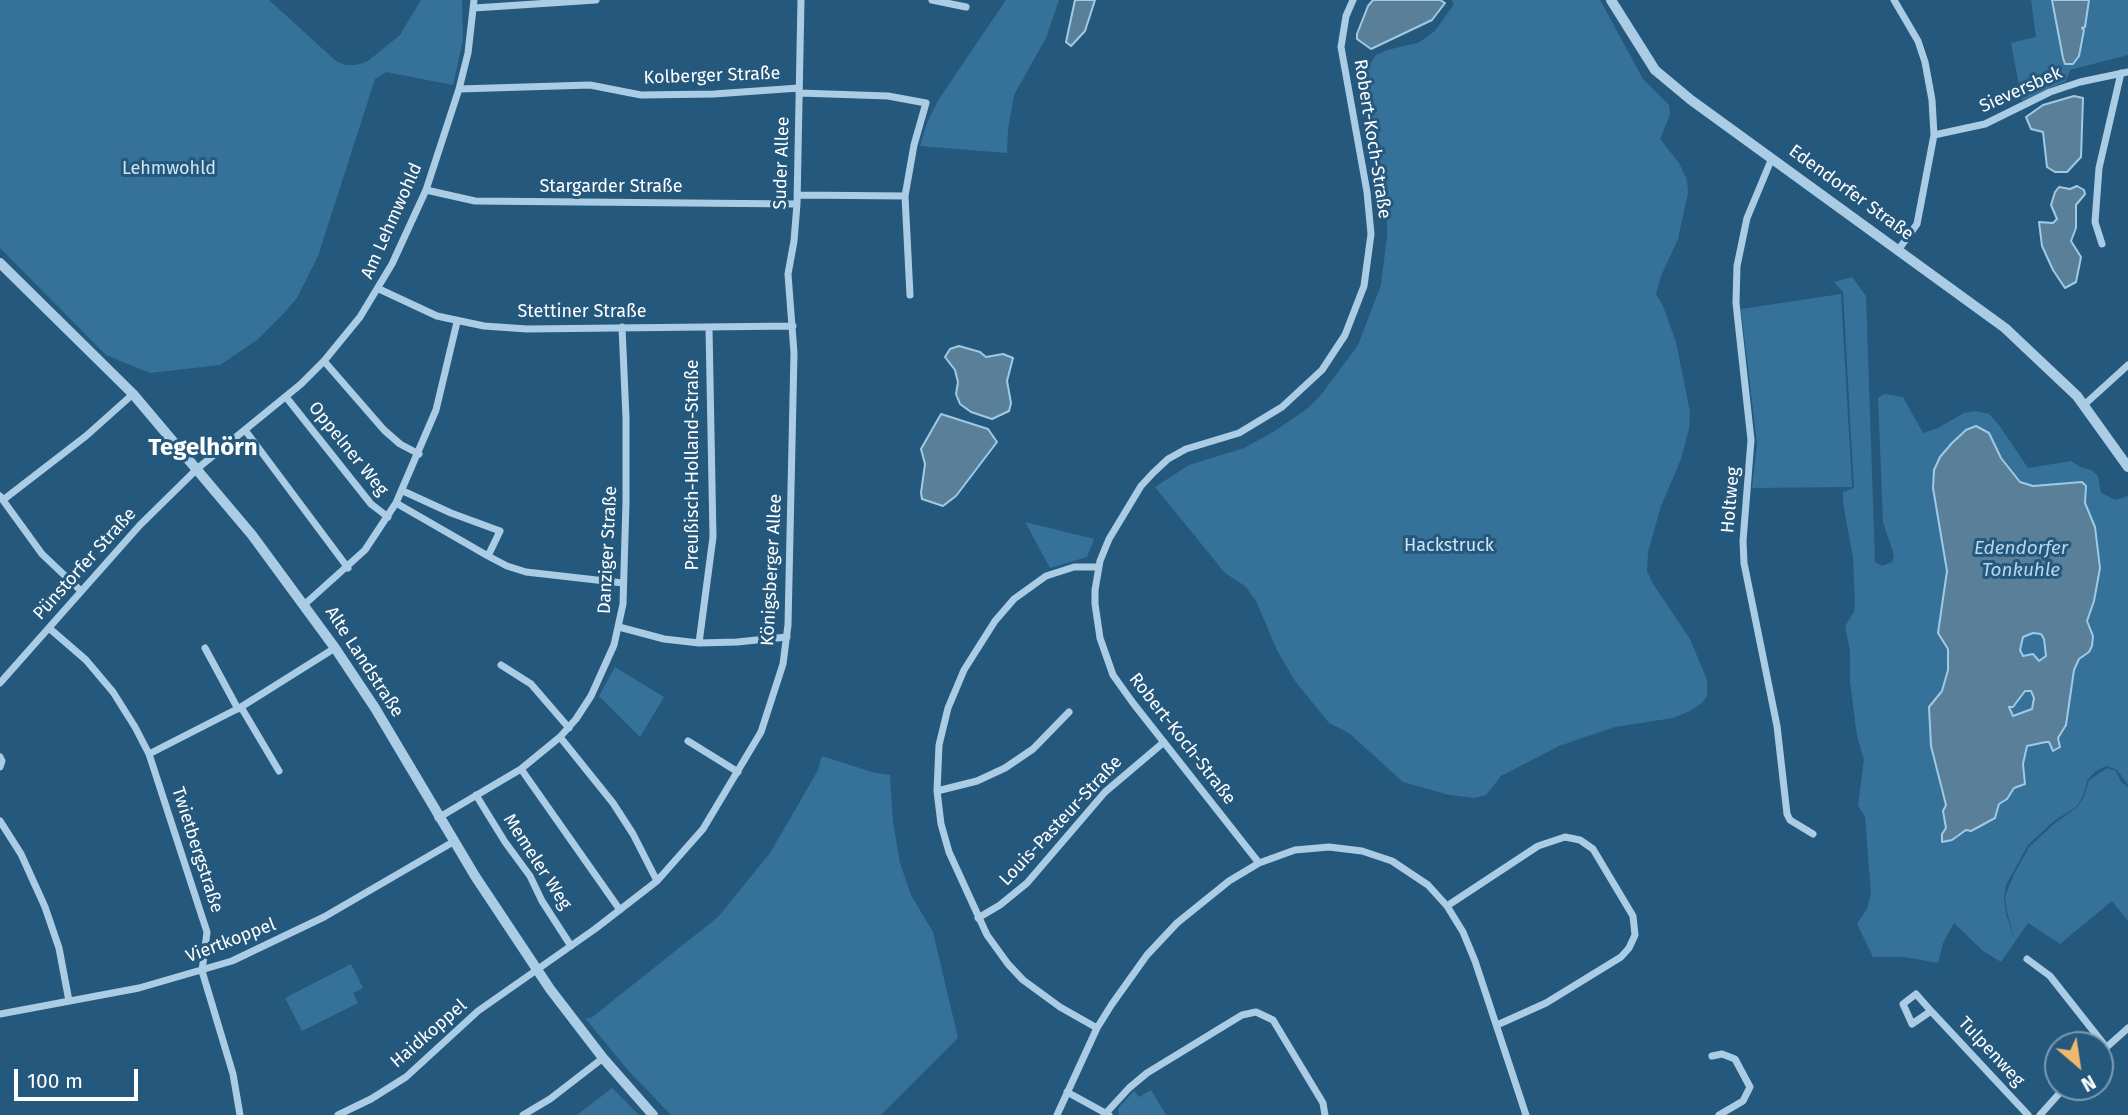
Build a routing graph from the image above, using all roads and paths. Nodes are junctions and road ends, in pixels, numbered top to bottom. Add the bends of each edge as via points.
1 (596, 0) edge
2 (801, 0) edge
3 (932, 0) edge
4 (1353, 0) edge
5 (1611, 0) edge
6 (1894, 0) edge
7 (474, 4) edge
8 (966, 7) dead end
9 (2124, 72) edge
10 (459, 89) junction
11 (799, 91) junction
12 (1934, 135) junction
13 (1772, 158) junction
14 (426, 190) junction
15 (797, 195) junction
16 (905, 196) junction
17 (797, 205) junction
18 (2102, 244) dead end
19 (1899, 249) junction
20 (0, 263) edge
21 (379, 289) junction
22 (910, 295) dead end
23 (457, 322) junction
24 (793, 326) junction
25 (622, 327) junction
26 (709, 328) junction
27 (324, 361) junction
28 (2128, 365) edge
29 (133, 394) junction
30 (286, 397) junction
31 (2084, 405) junction
32 (245, 430) junction
33 (419, 454) junction
34 (2128, 467) edge
35 (198, 468) junction
36 (402, 491) junction
37 (2, 498) edge
38 (396, 503) junction
39 (388, 517) junction
40 (488, 556) junction
41 (1099, 567) junction
42 (348, 568) junction
43 (623, 583) junction
44 (81, 590) junction
45 (305, 604) junction
46 (619, 627) junction
47 (49, 628) junction
48 (787, 637) junction
49 (699, 643) junction
50 (205, 648) dead end
51 (335, 648) junction
52 (501, 665) dead end
53 (0, 683) edge
54 (240, 708) junction
55 (1069, 712) dead end
56 (569, 728) junction
57 (560, 737) junction
58 (688, 741) dead end
59 (1164, 742) junction
60 (149, 754) junction
61 (521, 769) junction
62 (279, 771) dead end
63 (738, 772) junction
64 (937, 791) junction
65 (476, 795) junction
66 (438, 817) junction
67 (0, 821) edge
68 (1813, 834) dead end
69 (453, 842) junction
70 (1259, 863) junction
71 (657, 881) junction
72 (1447, 906) junction
73 (620, 910) junction
74 (978, 918) junction
75 (570, 946) junction
76 (2027, 959) dead end
77 (536, 969) junction
78 (202, 971) junction
79 (69, 1001) junction
80 (1931, 1011) dead end
81 (0, 1014) edge
82 (1497, 1025) junction
83 (1097, 1028) junction
84 (2128, 1028) edge
85 (2089, 1031) edge
86 (2114, 1040) edge
87 (1712, 1056) dead end
88 (603, 1058) junction
89 (1067, 1092) junction
90 (2052, 1101) edge
91 (1108, 1114) edge
92 (240, 1115) edge
93 (338, 1115) edge
94 (523, 1115) edge
95 (653, 1115) edge
96 (1057, 1115) edge
97 (1325, 1115) edge
98 (1526, 1115) edge
99 (1719, 1115) edge
100 (2028, 1115) edge
101 (2040, 1115) edge

1 - 7 street
2 - 11 street, Suder Allee
3 - 8 street
4 - 41 street, Robert-Koch-Straße via 1341,47 1371,234 1364,286 1345,335 1322,370 1282,407 1239,433 1186,449 1153,472 1109,539
5 - 13 street, Edendorfer Straße via 1655,70
6 - 12 street via 1925,62
7 - 10 street, Am Lehmwohld
9 - 12 street, Sieversbek via 2050,92 1985,124
9 - 18 street, Sieversbek via 2099,168 2095,222
10 - 11 street, Kolberger Straße via 590,85 641,95
10 - 14 street, Am Lehmwohld
11 - 15 street, Suder Allee
11 - 16 street, Kolberger Straße via 926,103
12 - 19 street via 1917,224
13 - 19 street, Edendorfer Straße
13 - 68 street, Holtweg via 1746,218 1737,266 1736,303 1751,440 1744,559 1777,726 1788,816
14 - 17 street, Stargarder Straße via 475,201
14 - 21 street, Am Lehmwohld
15 - 16 street
15 - 17 street, Suder Allee
16 - 22 street
17 - 24 street, Suder Allee via 788,274
19 - 31 street, Edendorfer Straße via 2005,328
20 - 29 street, Alte Landstraße
21 - 23 street, Stettiner Straße
21 - 27 street, Am Lehmwohld
23 - 25 street, Stettiner Straße via 527,329
23 - 33 street via 436,411
24 - 26 street, Stettiner Straße
24 - 48 street, Königsberger Allee
25 - 26 street, Stettiner Straße
25 - 43 street, Danziger Straße via 627,462
26 - 49 street, Preußisch-Holland-Straße via 713,537
27 - 30 street, Am Lehmwohld
27 - 33 street via 384,430
28 - 31 street
29 - 35 street, Alte Landstraße
29 - 37 street via 86,436
30 - 32 street, Am Lehmwohld
30 - 39 street, Oppelner Weg via 371,504
31 - 34 street, Edendorfer Straße
32 - 35 street, Am Lehmwohld
32 - 42 street
33 - 36 street
35 - 44 street, Pünstorfer Straße
35 - 45 street, Alte Landstraße
36 - 38 street
36 - 40 street via 500,531
37 - 44 street via 42,554
38 - 39 street
38 - 40 street
39 - 42 street
40 - 43 street via 521,571
41 - 59 street, Robert-Koch-Straße via 1095,604 1105,657 1124,691
41 - 64 street via 1074,567 1046,576 1014,599 995,621 964,670 948,708 939,745
42 - 45 street
43 - 46 street, Danziger Straße
44 - 47 street, Pünstorfer Straße
45 - 51 street, Alte Landstraße
46 - 49 street
46 - 56 street, Danziger Straße via 595,687
47 - 53 street, Pünstorfer Straße
47 - 60 street, Twietbergstraße via 86,660 113,692
48 - 49 street
48 - 63 street, Königsberger Allee via 768,714
50 - 54 street
51 - 54 street
51 - 66 street, Alte Landstraße
52 - 56 street via 531,684
54 - 60 street
54 - 62 street
55 - 64 street via 1006,768
56 - 57 street, Danziger Straße
57 - 61 street, Danziger Straße
57 - 71 street via 613,803
58 - 63 street
59 - 70 street, Robert-Koch-Straße
59 - 74 street, Louis-Pasteur-Straße via 1105,792 1027,883
60 - 78 street, Twietbergstraße via 207,932
61 - 65 street, Danziger Straße
61 - 73 street
63 - 71 street, Königsberger Allee via 699,834
64 - 74 street via 946,842
65 - 66 street, Danziger Straße
65 - 75 street, Memeler Weg
66 - 69 street, Alte Landstraße
67 - 79 street via 27,865 48,914
69 - 77 street, Alte Landstraße
69 - 78 street, Viertkoppel via 324,917
70 - 72 street via 1311,848 1362,851 1407,870
70 - 83 street via 1177,923 1147,955
71 - 73 street, Königsberger Allee
72 - 82 street via 1468,944
72 - 82 street via 1532,850 1565,837 1593,849 1633,916 1633,940 1617,961 1546,1003
73 - 75 street, Königsberger Allee
74 - 83 street via 1023,980
75 - 77 street, Königsberger Allee
76 - 85 street via 2050,976
77 - 88 street, Alte Landstraße
77 - 93 street, Haidkoppel via 468,1020 406,1077
78 - 79 street, Viertkoppel
78 - 92 street, Twietbergstraße via 233,1074
79 - 81 street, Viertkoppel
80 - 100 street, Tulpenweg
82 - 98 street
83 - 89 street
84 - 86 street
87 - 99 street via 1735,1059 1750,1087 1743,1101
88 - 94 street
88 - 95 street, Alte Landstraße
89 - 91 street
89 - 96 street
90 - 101 street
91 - 97 street via 1147,1073 1242,1015 1256,1013 1273,1020 1323,1103

